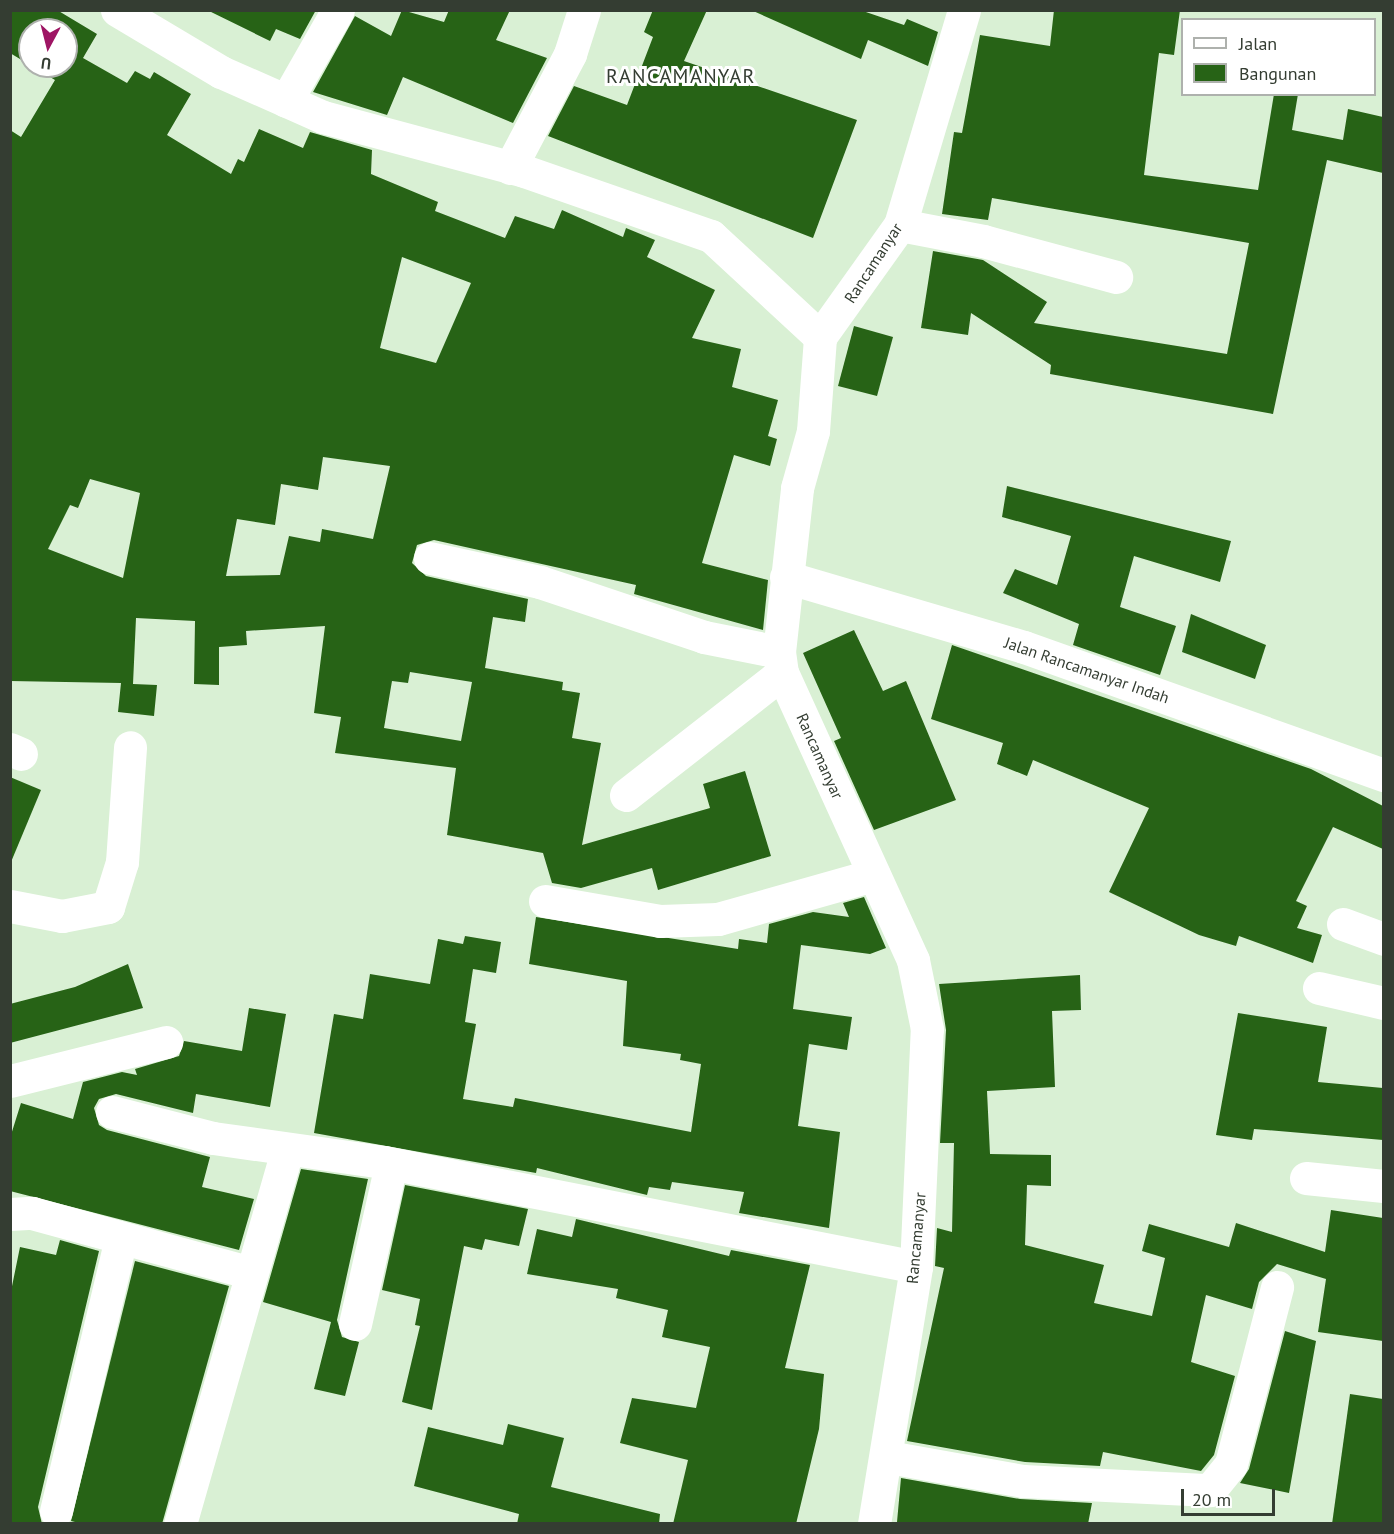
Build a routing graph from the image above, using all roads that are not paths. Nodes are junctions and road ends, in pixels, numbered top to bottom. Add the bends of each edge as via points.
1 (117, 10) edge
2 (338, 10) edge
3 (584, 10) edge
4 (964, 10) edge
5 (286, 101) junction
6 (510, 168) junction
7 (900, 225) junction
8 (1116, 277) dead end
9 (820, 338) junction
10 (430, 558) dead end
11 (786, 577) junction
12 (781, 662) junction
13 (130, 747) dead end
14 (1383, 775) edge
15 (626, 795) dead end
16 (874, 875) junction
17 (545, 902) dead end
18 (10, 906) edge
19 (1343, 924) dead end
20 (1383, 939) edge
21 (1319, 987) dead end
22 (1383, 1003) edge
23 (166, 1042) dead end
24 (10, 1081) edge
25 (112, 1112) dead end
26 (287, 1151) junction
27 (391, 1164) junction
28 (1306, 1178) dead end
29 (1383, 1186) edge
30 (10, 1214) edge
31 (121, 1239) junction
32 (916, 1267) junction
33 (250, 1273) junction
34 (1277, 1287) dead end
35 (355, 1324) dead end
36 (888, 1457) junction
37 (56, 1511) dead end
38 (180, 1524) edge
39 (874, 1524) edge

1 - 5 street via 221,72
2 - 5 street
3 - 6 street via 570,54
4 - 7 street, Rancamanyar
5 - 6 street via 323,117
6 - 9 street via 711,236
7 - 8 street via 982,241
7 - 9 street, Rancamanyar
9 - 11 street, Rancamanyar via 813,431 797,488
10 - 12 street via 540,582
11 - 12 street, Rancamanyar
11 - 14 street, Jalan Rancamanyar Indah via 1024,647
12 - 15 street
12 - 16 street, Rancamanyar
13 - 18 street via 122,862 108,907 62,916
16 - 17 street via 718,919 660,921
16 - 32 street, Rancamanyar via 913,960 927,1029
19 - 20 street
21 - 22 street
23 - 24 street
25 - 26 street
26 - 27 street
26 - 33 street
27 - 32 street
27 - 35 street
28 - 29 street
30 - 31 street via 32,1213
31 - 33 street
31 - 37 street
32 - 36 street, Rancamanyar
33 - 38 street
34 - 36 street via 1231,1464 1210,1490 1023,1481
36 - 39 street, Rancamanyar

